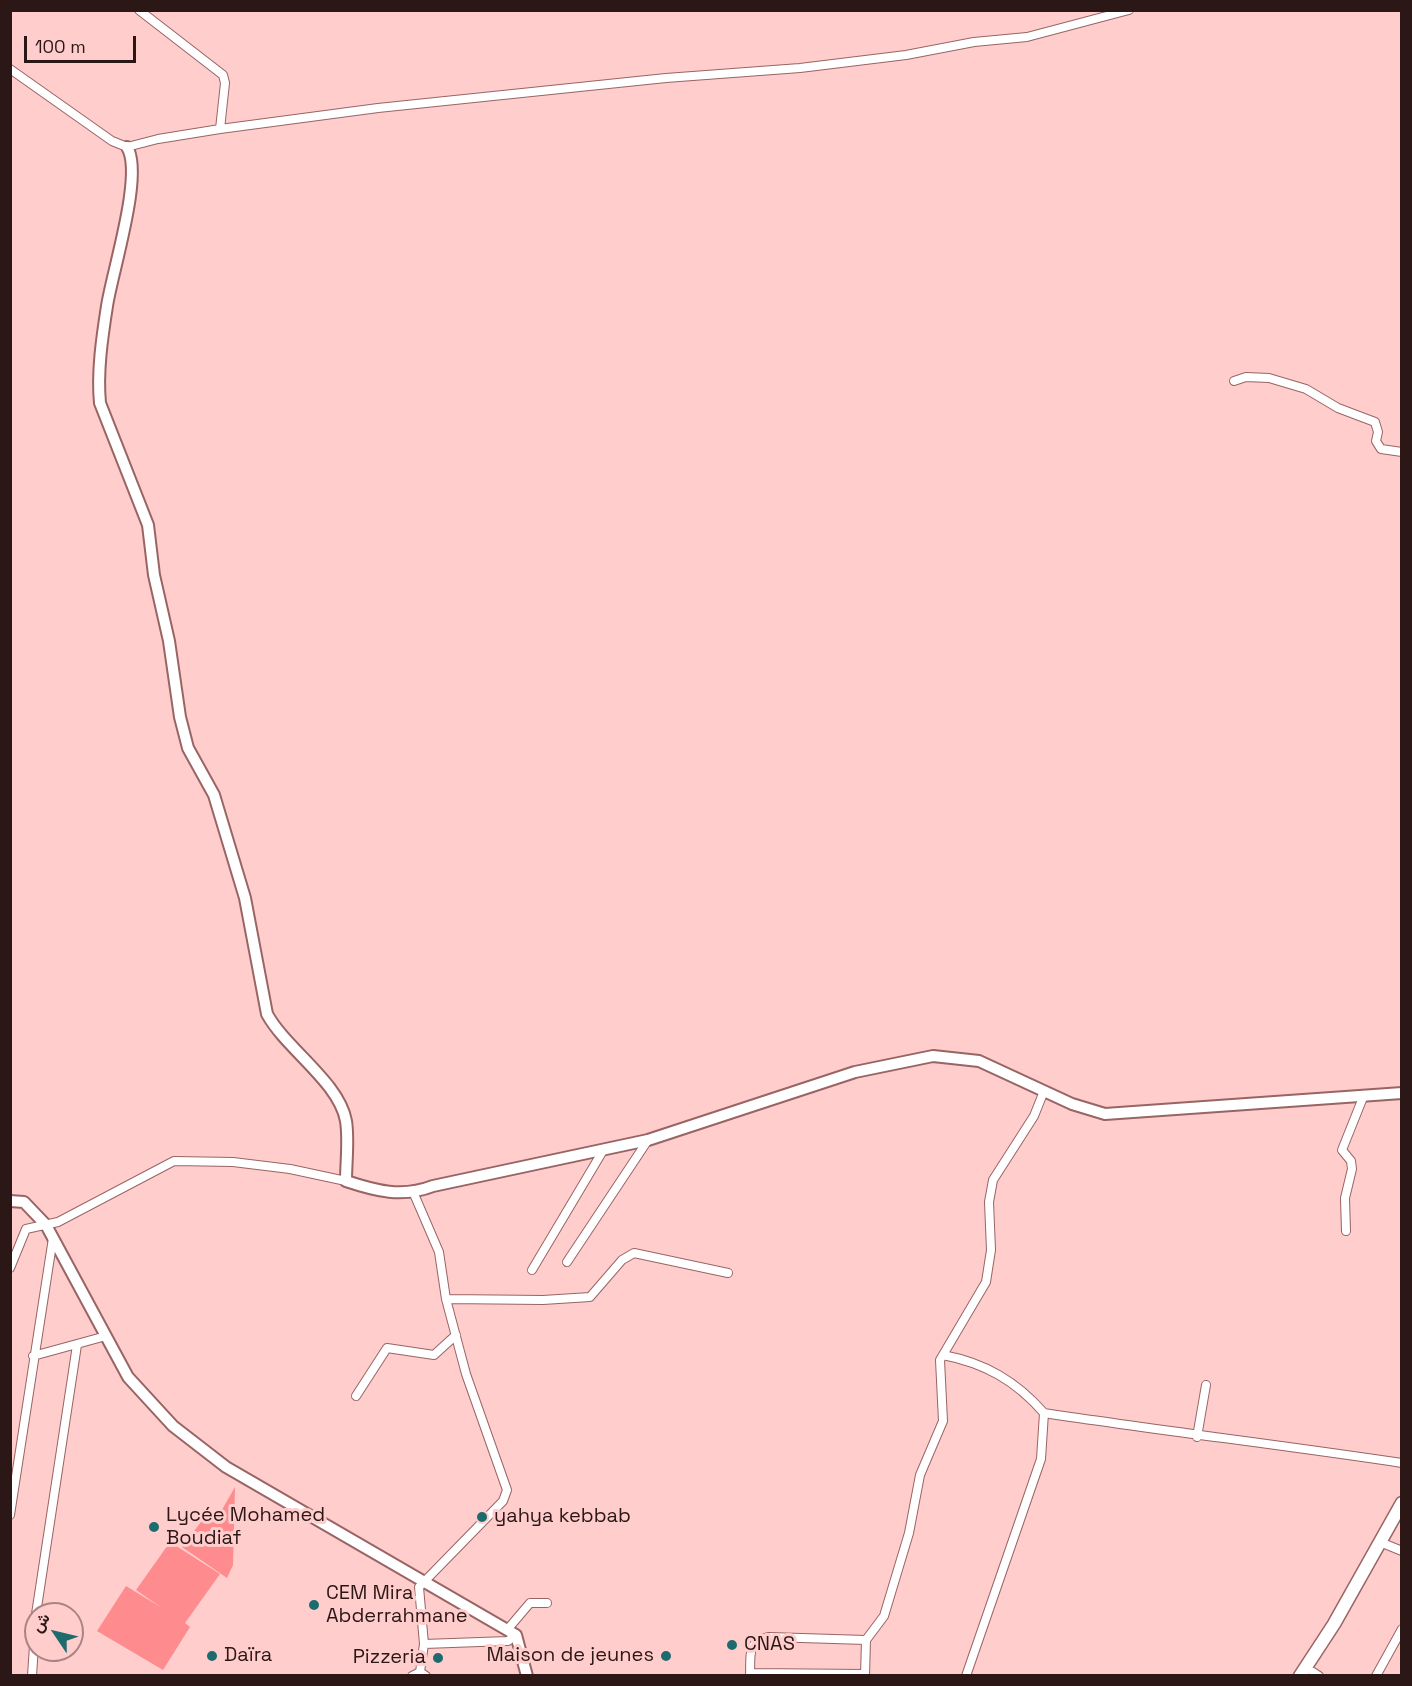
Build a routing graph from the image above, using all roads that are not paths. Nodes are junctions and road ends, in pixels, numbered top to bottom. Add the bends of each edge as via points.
1 (140, 10) edge
2 (1130, 10) edge
3 (10, 69) edge
4 (220, 129) junction
5 (128, 147) junction
6 (1234, 381) dead end
7 (1401, 452) edge
8 (1044, 1091) junction
9 (1401, 1093) edge
10 (1364, 1095) junction
11 (648, 1140) junction
12 (604, 1149) junction
13 (346, 1181) junction
14 (414, 1194) junction
15 (10, 1201) edge
16 (46, 1225) junction
17 (1346, 1231) dead end
18 (53, 1238) junction
19 (567, 1262) dead end
20 (10, 1268) edge
21 (532, 1270) dead end
22 (728, 1273) dead end
23 (446, 1299) junction
24 (456, 1335) junction
25 (106, 1336) junction
26 (77, 1345) junction
27 (943, 1355) junction
28 (33, 1356) junction
29 (1206, 1385) dead end
30 (356, 1396) dead end
31 (1044, 1413) junction
32 (1197, 1437) junction
33 (15, 1446) edge
34 (1401, 1463) edge
35 (1401, 1503) edge
36 (10, 1515) edge
37 (1380, 1542) junction
38 (1401, 1551) edge
39 (424, 1580) junction
40 (38, 1602) edge
41 (547, 1603) dead end
42 (1401, 1629) edge
43 (511, 1632) junction
44 (866, 1640) junction
45 (424, 1644) junction
46 (420, 1674) edge
47 (750, 1674) edge
48 (865, 1675) edge
49 (1311, 1675) edge
50 (527, 1676) edge
51 (966, 1676) edge
52 (1376, 1676) edge

1 - 4 street via 223,75
2 - 4 street via 1027,37 906,55 378,108
3 - 5 street via 112,141
4 - 5 street
5 - 13 street via 132,154 131,185 107,306 98,383 100,403 148,525 180,717 188,748 214,795 245,898 267,1014 275,1028 318,1073 339,1105 346,1121
6 - 7 street via 1269,378 1306,389 1338,408 1375,422 1376,441 1381,449
8 - 10 street via 1105,1114
8 - 11 street via 979,1061 933,1056 855,1072
8 - 27 street via 1034,1116 993,1180 986,1282
9 - 10 street
10 - 17 street via 1342,1150 1352,1169 1345,1198
11 - 12 street
11 - 19 street
12 - 14 street via 433,1186
12 - 21 street
13 - 14 street via 372,1190
13 - 16 street via 232,1162 174,1161
14 - 23 street via 439,1252
15 - 16 street via 24,1202
16 - 18 street
16 - 20 street via 26,1229
18 - 25 street
18 - 28 street
22 - 23 street via 634,1253 622,1260 590,1297
23 - 24 street
24 - 30 street via 434,1355 387,1348
24 - 39 street via 507,1490 502,1501
25 - 26 street
25 - 39 street via 128,1377 173,1426 217,1460
26 - 28 street
26 - 40 street
27 - 31 street via 1004,1376 1025,1391
27 - 44 street via 943,1421 920,1475 909,1533 884,1616
28 - 33 street
29 - 32 street
31 - 32 street
31 - 51 street via 1041,1459
32 - 34 street via 1241,1439
33 - 36 street
35 - 37 main road
37 - 38 street
37 - 49 main road via 1334,1624
39 - 43 street
39 - 45 street via 419,1587
41 - 43 street via 530,1603
42 - 52 street
43 - 45 street via 508,1641
43 - 50 street
44 - 47 street via 756,1639 751,1646
44 - 48 street
45 - 46 street
47 - 48 street

